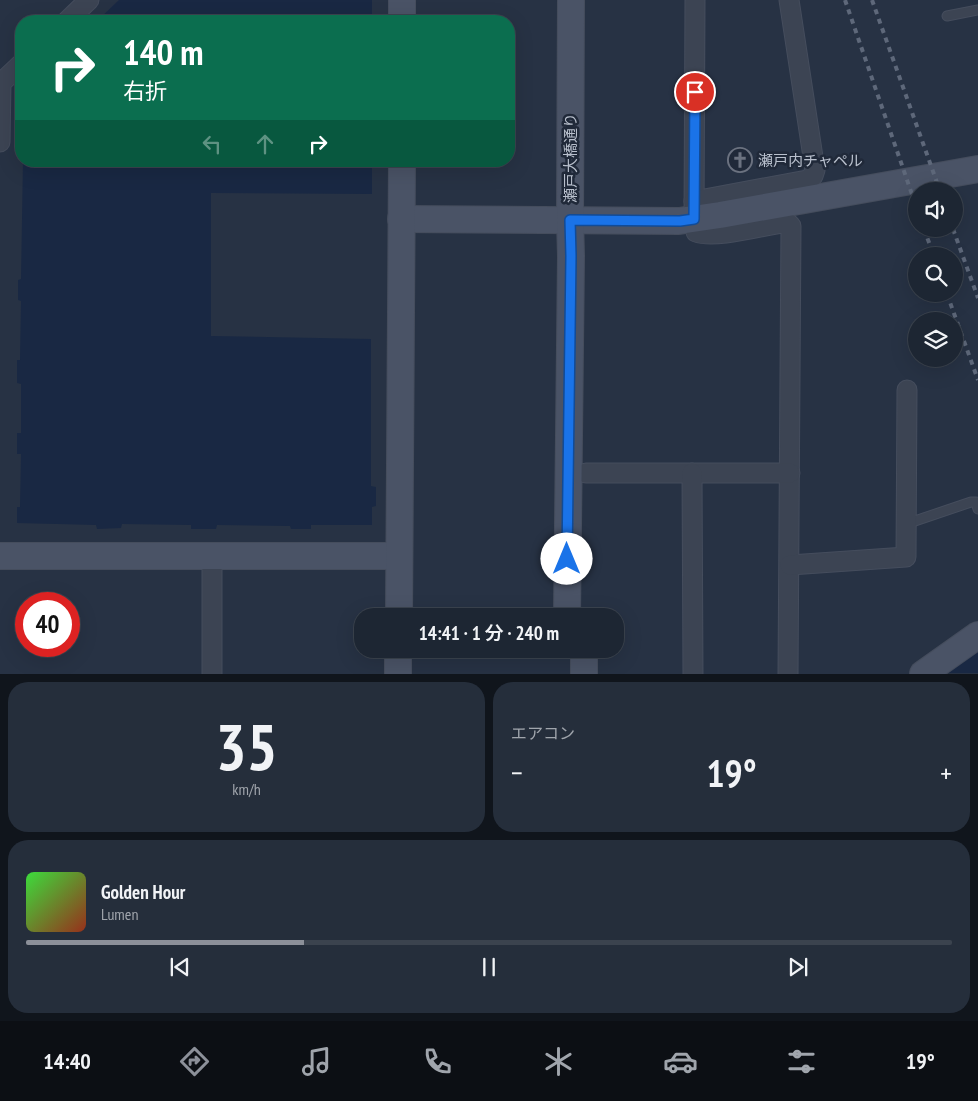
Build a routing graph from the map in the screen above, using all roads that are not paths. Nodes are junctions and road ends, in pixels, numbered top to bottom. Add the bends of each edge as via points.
1 (90, 0) edge
2 (402, 0) edge
3 (571, 0) edge
4 (589, 0) edge
5 (695, 0) edge
6 (788, 0) edge
7 (978, 10) edge
8 (74, 15) edge
9 (402, 15) edge
10 (947, 16) dead end
11 (15, 70) edge
12 (0, 142) edge
13 (402, 167) edge
14 (978, 169) edge
15 (694, 210) junction
16 (401, 219) junction
17 (578, 220) junction
18 (907, 390) dead end
19 (586, 473) junction
20 (692, 473) junction
21 (790, 473) junction
22 (978, 509) edge
23 (906, 524) junction
24 (0, 556) edge
25 (212, 556) junction
26 (400, 556) junction
27 (790, 565) junction
28 (399, 608) edge
29 (567, 608) edge
30 (585, 608) edge
31 (978, 635) edge
32 (398, 658) edge
33 (567, 658) edge
34 (584, 658) edge
35 (212, 674) edge
36 (398, 674) edge
37 (566, 674) edge
38 (584, 674) edge
39 (693, 674) edge
40 (788, 674) edge
41 (923, 674) edge

1 - 8 street
2 - 9 street
3 - 17 street, 瀬戸大橋通り
4 - 17 street, 瀬戸大橋通り
5 - 15 street
6 - 15 street via 815,170 813,176
7 - 10 lane
11 - 12 street via 2,83
13 - 16 street
14 - 15 street
15 - 17 street via 680,221
15 - 21 street via 696,232 702,234 782,223 791,226
16 - 17 street
16 - 26 street
17 - 19 street, 瀬戸大橋通り
17 - 29 street, 瀬戸大橋通り via 571,256
18 - 23 street
19 - 20 street
19 - 30 street, 瀬戸大橋通り
20 - 21 street
20 - 39 street
21 - 27 street
22 - 23 lane via 976,502 971,502
23 - 27 street via 906,557
24 - 25 street
25 - 26 street
25 - 35 street
26 - 28 street
27 - 40 street
31 - 41 street
32 - 36 street
33 - 37 street
34 - 38 street

